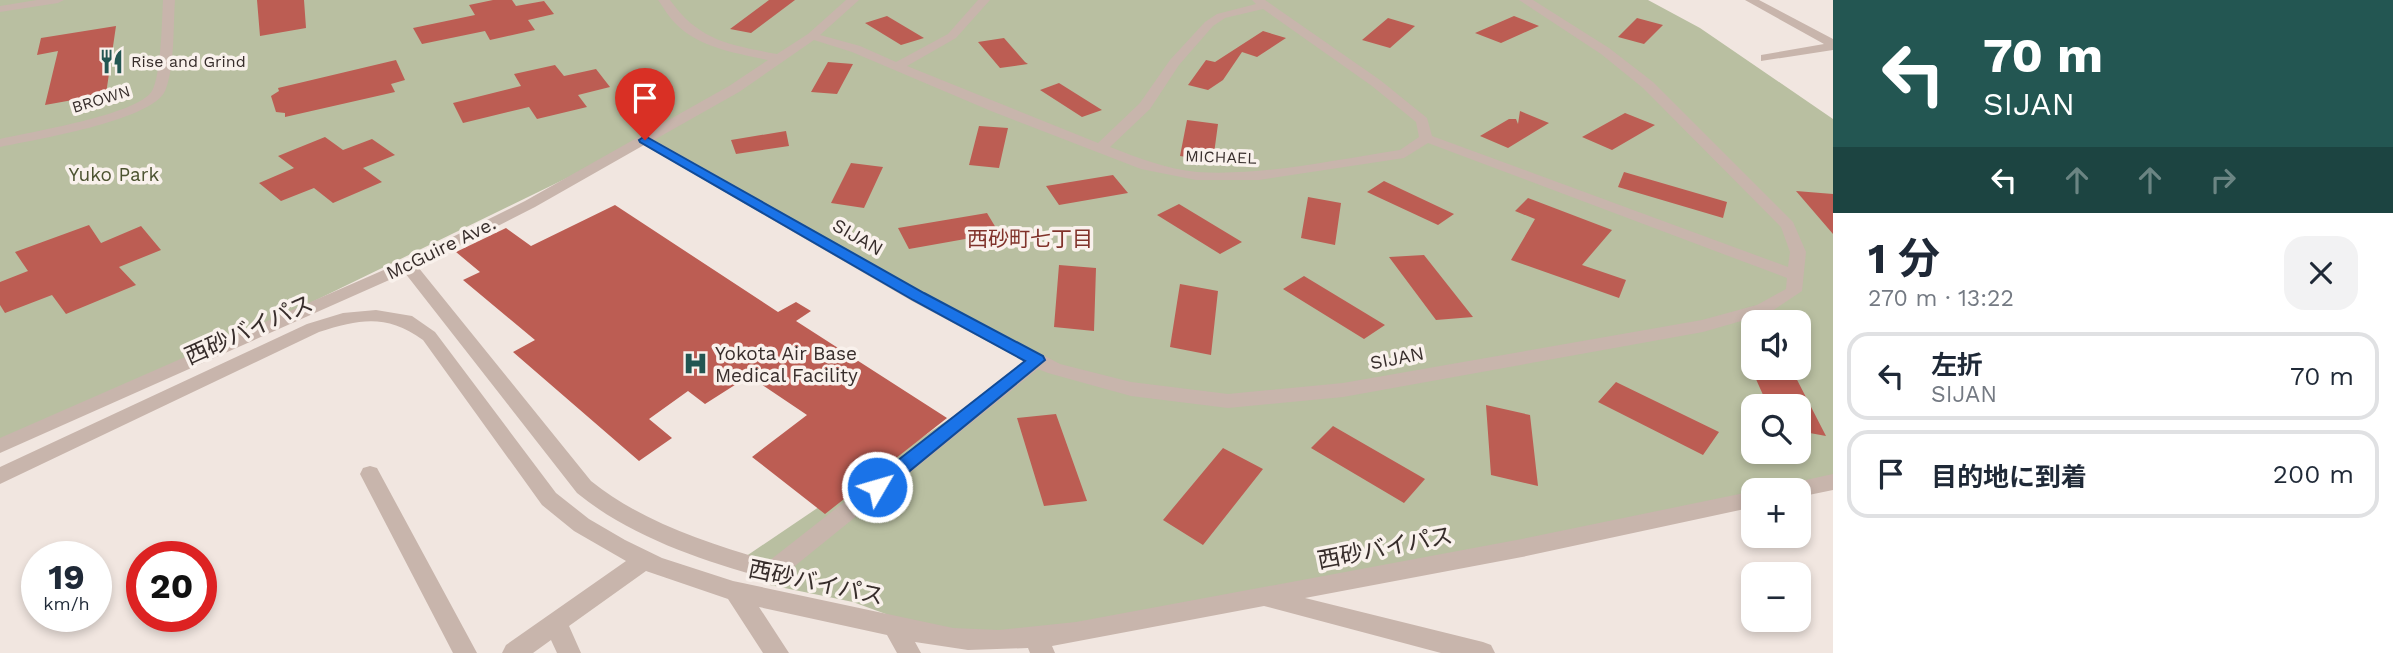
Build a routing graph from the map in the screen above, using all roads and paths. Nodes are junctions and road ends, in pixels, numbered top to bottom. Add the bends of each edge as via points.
1 (3, 0) edge
2 (58, 0) edge
3 (169, 0) edge
4 (853, 0) edge
5 (984, 0) edge
6 (1525, 0) edge
7 (1776, 0) edge
8 (1753, 1) edge
9 (670, 2) edge
10 (1261, 2) edge
11 (0, 8) edge
12 (812, 36) junction
13 (1833, 45) edge
14 (1765, 58) dead end
15 (781, 59) junction
16 (899, 65) junction
17 (1426, 138) junction
18 (645, 140) junction
19 (0, 143) edge
20 (1100, 149) junction
21 (408, 266) junction
22 (1795, 275) junction
23 (1037, 360) junction
24 (0, 446) edge
25 (370, 474) dead end
26 (0, 476) edge
27 (1833, 482) edge
28 (1811, 487) edge
29 (1741, 502) edge
30 (645, 559) junction
31 (737, 594) junction
32 (1265, 598) junction
33 (556, 623) junction
34 (894, 625) junction
35 (1038, 645) edge
36 (465, 653) edge
37 (514, 653) edge
38 (569, 653) edge
39 (777, 653) edge
40 (909, 653) edge
41 (1483, 653) edge

1 - 11 street
2 - 11 street
3 - 19 street, BROWN via 162,80 150,101 110,117
4 - 12 street, McGuire Ave.
5 - 16 street via 952,36
6 - 22 street via 1605,51 1648,85 1742,177 1788,225 1798,252
7 - 8 street
8 - 13 street
9 - 15 street via 675,18 692,32 722,46
10 - 17 street via 1385,90 1422,121
10 - 20 street via 1209,24 1174,63 1145,106
12 - 15 street, McGuire Ave.
12 - 16 street, MICHAEL
13 - 14 street
15 - 18 street, McGuire Ave.
16 - 20 street, MICHAEL
17 - 20 street, MICHAEL via 1404,154 1259,176 1196,176 1146,166
17 - 22 street
18 - 21 street, McGuire Ave.
18 - 23 street, SIJAN
21 - 23 street via 584,487 605,504 702,551 772,571
21 - 24 street, McGuire Ave.
22 - 23 street, SIJAN via 1794,291 1763,309 1703,326 1343,390 1228,401 1131,389 1054,369
25 - 36 street
26 - 30 street, 西砂バイパス via 290,337 344,318 376,316 406,320 429,336 549,499 573,521
27 - 28 street
29 - 32 street, 西砂バイパス
30 - 31 street, 西砂バイパス
30 - 33 street
31 - 34 street, 西砂バイパス
31 - 39 street
32 - 35 street, 西砂バイパス via 1076,632
32 - 41 street
33 - 37 street
33 - 38 street
34 - 35 street, 西砂バイパス via 954,639
34 - 40 street

